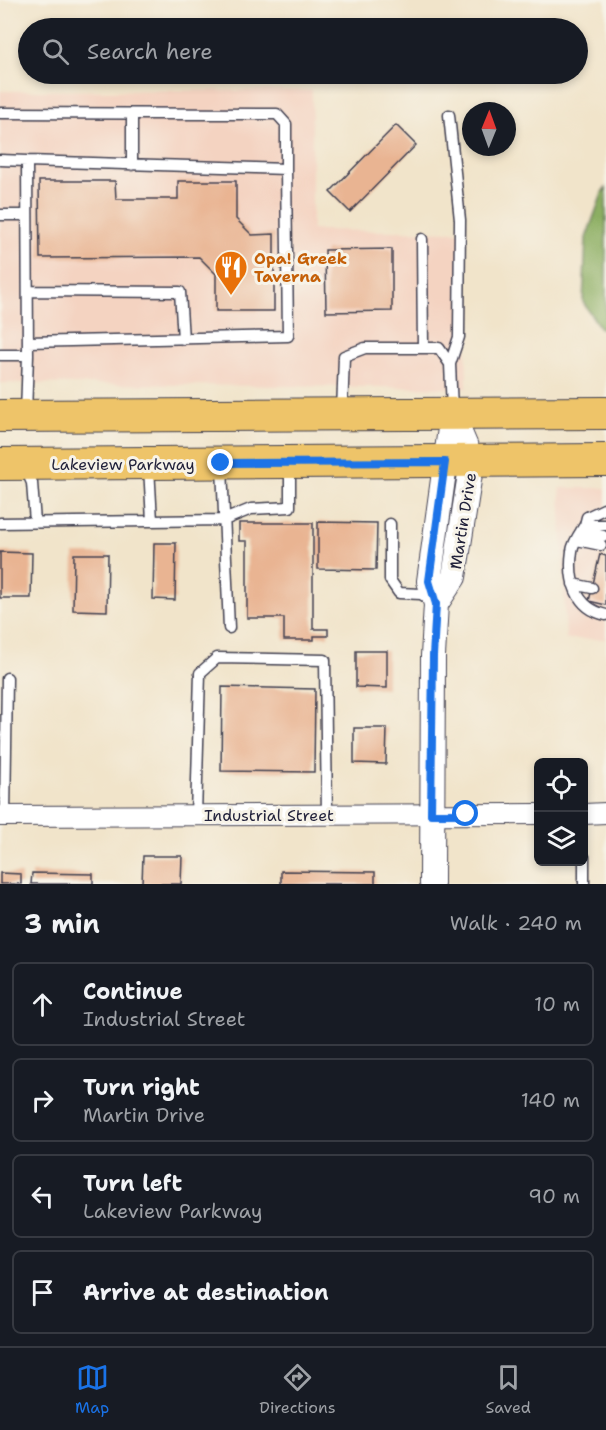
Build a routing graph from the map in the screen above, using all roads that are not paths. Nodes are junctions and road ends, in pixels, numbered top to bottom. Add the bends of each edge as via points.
1 (0, 113) edge
2 (132, 114) junction
3 (449, 115) dead end
4 (0, 160) edge
5 (27, 161) junction
6 (132, 165) junction
7 (286, 169) junction
8 (0, 215) edge
9 (27, 215) junction
10 (422, 239) dead end
11 (28, 291) junction
12 (183, 339) junction
13 (28, 342) junction
14 (423, 348) junction
15 (0, 355) edge
16 (28, 355) junction
17 (450, 364) junction
18 (606, 413) edge
19 (342, 414) junction
20 (452, 414) junction
21 (13, 416) edge
22 (606, 460) edge
23 (290, 462) junction
24 (459, 462) junction
25 (148, 463) junction
26 (221, 463) junction
27 (12, 464) edge
28 (606, 508) edge
29 (224, 520) junction
30 (152, 521) junction
31 (35, 522) junction
32 (0, 523) edge
33 (390, 524) dead end
34 (581, 532) junction
35 (603, 535) edge
36 (573, 584) junction
37 (592, 588) dead end
38 (436, 604) junction
39 (606, 615) edge
40 (229, 628) dead end
41 (7, 678) dead end
42 (606, 813) edge
43 (431, 814) junction
44 (534, 814) edge
45 (588, 814) edge
46 (327, 815) junction
47 (3, 816) edge
48 (196, 816) junction
49 (584, 866) edge
50 (432, 884) edge
51 (584, 884) edge

1 - 2 lane
2 - 6 lane
2 - 7 lane via 277,114 286,124
3 - 17 lane via 460,220 459,337
4 - 5 lane
5 - 6 lane
5 - 9 lane
6 - 7 lane
7 - 12 lane via 288,336
8 - 9 lane
9 - 11 lane
10 - 14 lane
11 - 12 lane via 180,292
11 - 13 lane
12 - 13 lane
13 - 16 lane
14 - 17 lane via 439,348
14 - 19 lane via 364,348 344,356
15 - 16 lane
16 - 21 lane
17 - 20 lane
18 - 20 main road
19 - 20 main road
19 - 21 main road
20 - 24 street, Martin Drive
21 - 27 main road
22 - 24 main road, Lakeview Parkway
23 - 24 main road, Lakeview Parkway
23 - 26 main road, Lakeview Parkway
23 - 29 lane via 290,507 251,509
24 - 38 street, Martin Drive via 454,577
25 - 26 main road, Lakeview Parkway
25 - 27 main road, Lakeview Parkway
25 - 30 lane
26 - 29 lane
27 - 31 lane via 32,483
28 - 34 lane via 587,517
29 - 30 lane
29 - 40 lane
30 - 31 lane
31 - 32 lane
33 - 38 lane via 390,580 399,593 421,594
34 - 35 lane
34 - 35 lane
34 - 36 lane via 572,549
36 - 37 lane
36 - 39 lane via 581,603
38 - 43 street
41 - 47 lane
42 - 45 street
43 - 44 street, Industrial Street
43 - 46 street, Industrial Street
43 - 50 street
46 - 48 street, Industrial Street
46 - 48 lane via 326,660 217,658 200,673
47 - 48 street, Industrial Street
49 - 51 lane

